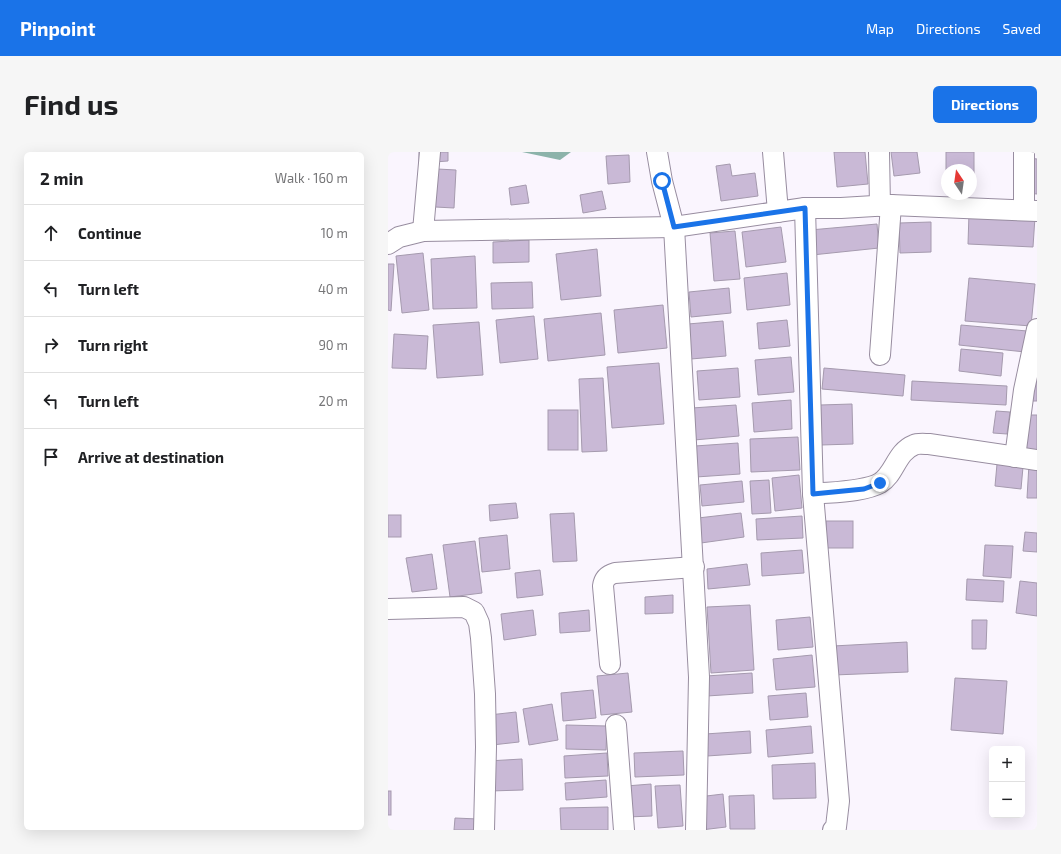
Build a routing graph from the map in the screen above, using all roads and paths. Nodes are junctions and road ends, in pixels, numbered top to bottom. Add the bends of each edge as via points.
1 (430, 152) edge
2 (657, 152) edge
3 (773, 152) edge
4 (879, 152) edge
5 (1024, 152) edge
6 (886, 206) junction
7 (805, 208) junction
8 (1030, 210) edge
9 (778, 212) junction
10 (674, 227) junction
11 (423, 230) junction
12 (388, 244) edge
13 (1037, 329) edge
14 (880, 355) dead end
15 (1029, 405) edge
16 (1015, 457) junction
17 (1037, 460) edge
18 (813, 494) junction
19 (694, 567) junction
20 (388, 609) edge
21 (610, 664) dead end
22 (616, 725) dead end
23 (484, 830) edge
24 (624, 830) edge
25 (696, 830) edge
26 (833, 830) edge

1 - 11 street
2 - 10 street
3 - 9 street
4 - 6 street
5 - 8 street
6 - 7 street
6 - 8 street
6 - 14 street
7 - 9 street
7 - 18 street
9 - 10 street
10 - 11 street
10 - 19 street
11 - 12 street via 399,237
13 - 15 street
15 - 16 street
16 - 17 street
16 - 18 street via 929,444 914,445 901,454 891,473 880,483 864,489
18 - 26 street via 839,802 836,828
19 - 21 street via 608,575 603,586
19 - 25 street via 700,677
20 - 23 street via 464,607 474,612 479,623 485,694
22 - 24 street

